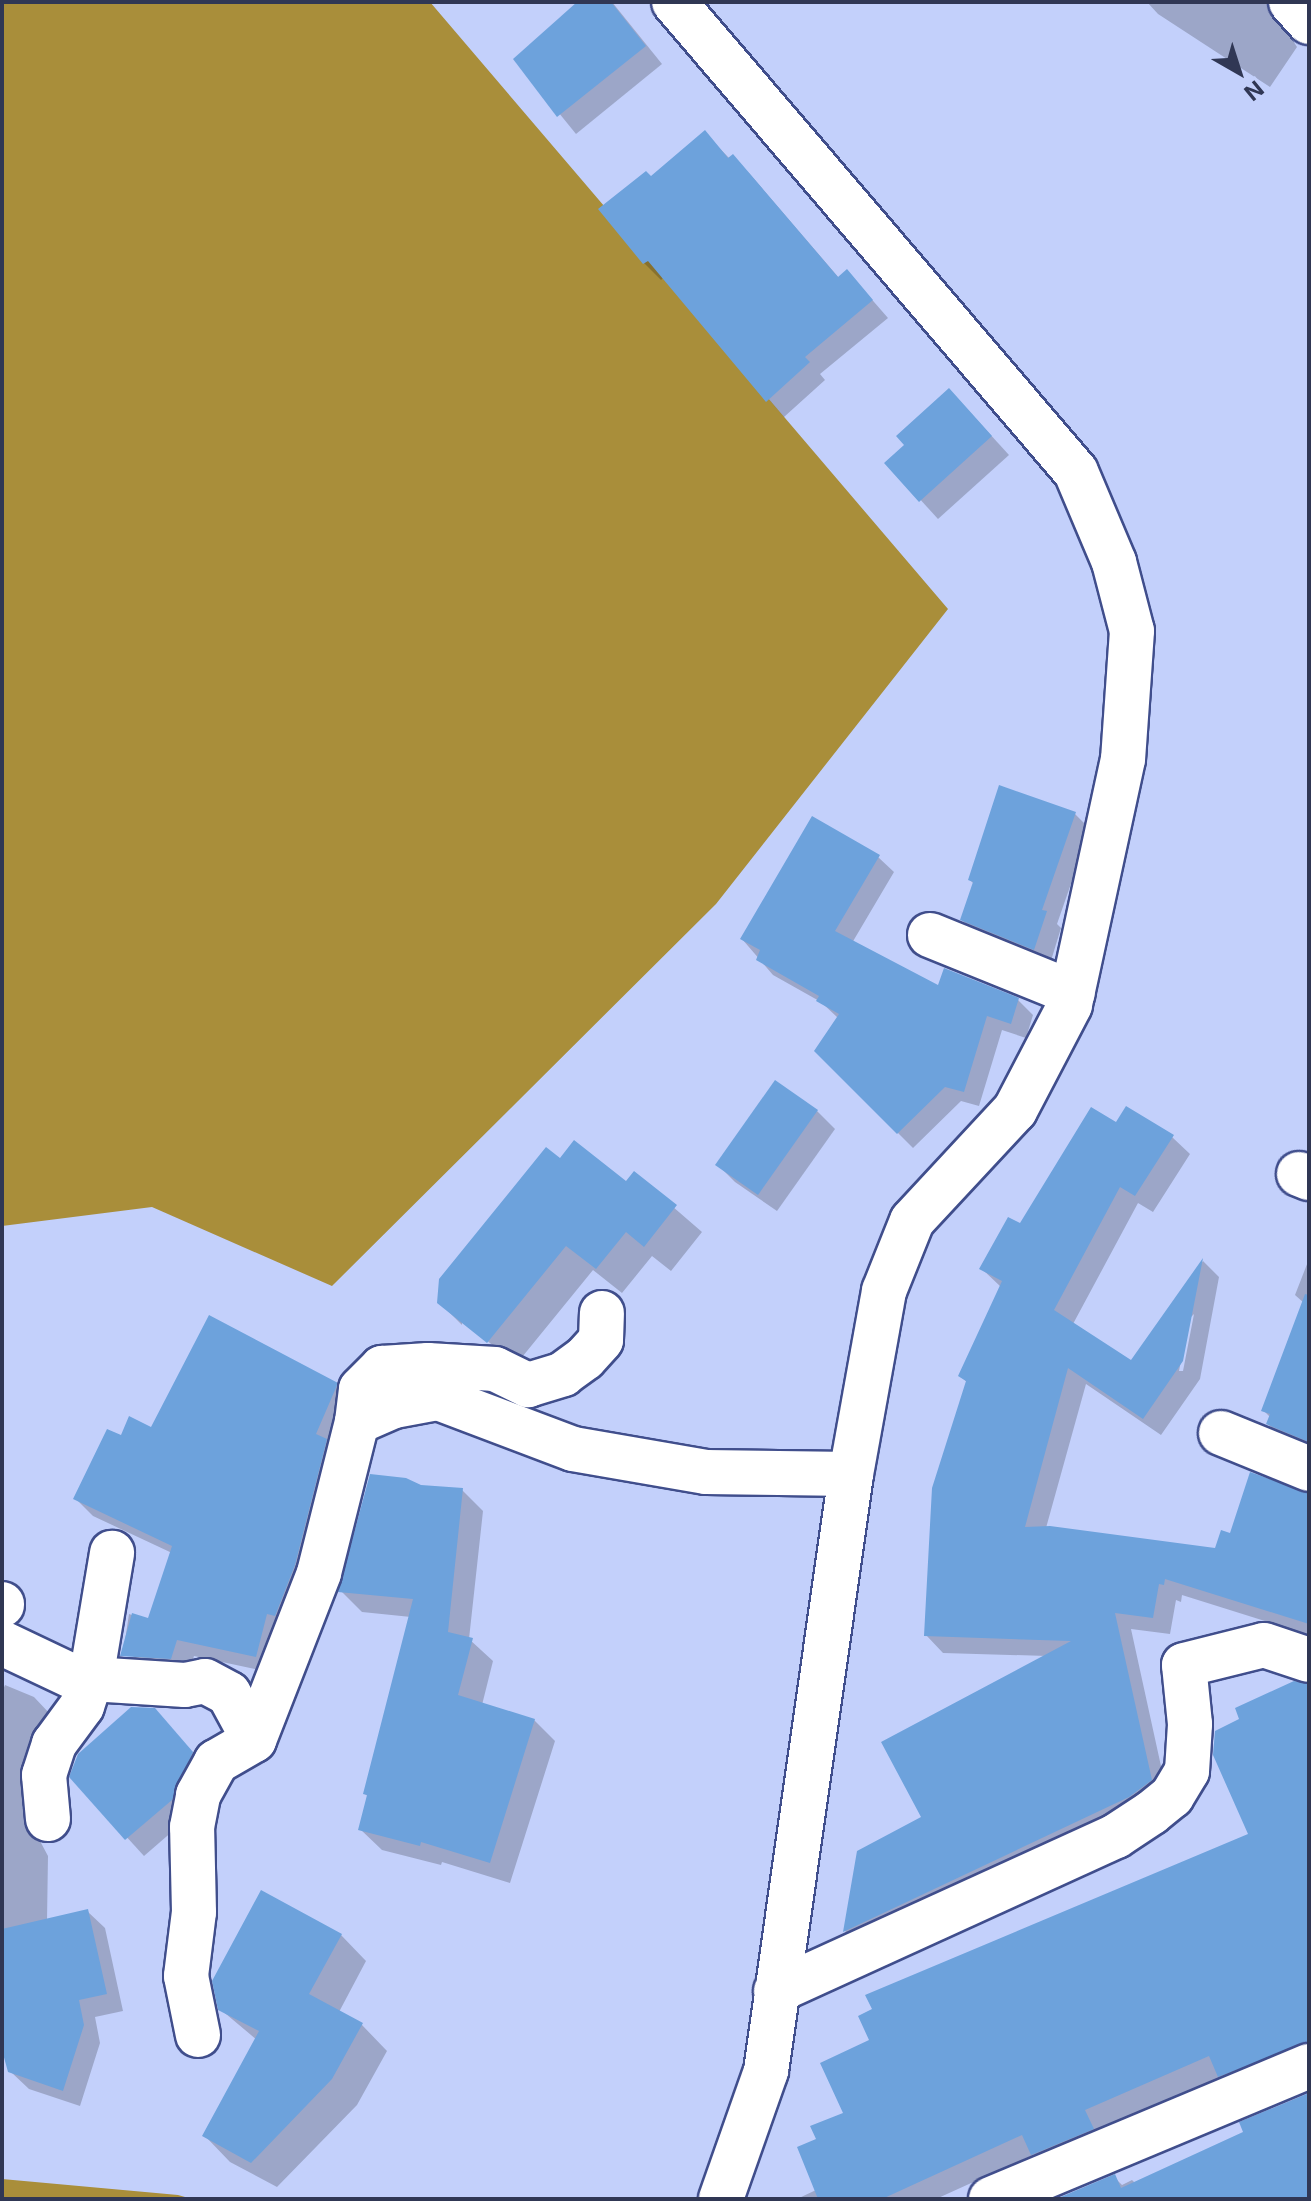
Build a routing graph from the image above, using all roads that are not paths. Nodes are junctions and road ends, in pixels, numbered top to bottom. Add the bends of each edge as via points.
1 (674, 2) edge
2 (1291, 2) edge
3 (1309, 22) edge
4 (930, 935) dead end
5 (1073, 993) junction
6 (602, 1313) dead end
7 (357, 1422) junction
8 (1221, 1433) dead end
9 (1309, 1469) edge
10 (851, 1474) junction
11 (112, 1553) dead end
12 (2, 1643) edge
13 (1309, 1660) edge
14 (91, 1679) junction
15 (254, 1740) junction
16 (48, 1819) dead end
17 (776, 1991) junction
18 (198, 2035) dead end
19 (1309, 2066) edge
20 (721, 2199) edge
21 (991, 2199) edge

1 - 5 street via 1076,472 1114,562 1132,631 1123,759
2 - 3 street
4 - 5 street
5 - 10 street via 1015,1110 912,1221 884,1291
6 - 7 street via 601,1340 563,1374 528,1385 495,1369 382,1368 361,1389
7 - 10 street via 394,1406 438,1398 573,1449 706,1472
7 - 15 street via 319,1573
8 - 9 street
10 - 17 street
11 - 14 street
12 - 14 street via 76,1678
13 - 17 street via 1264,1645 1184,1665 1190,1724 1187,1771 1172,1796 1151,1813 1116,1836
14 - 15 street via 185,1685 205,1681 229,1694
14 - 16 street via 82,1706 54,1744 44,1775
15 - 18 street via 216,1762 198,1795 186,1976
17 - 20 street via 766,2071
19 - 21 street

